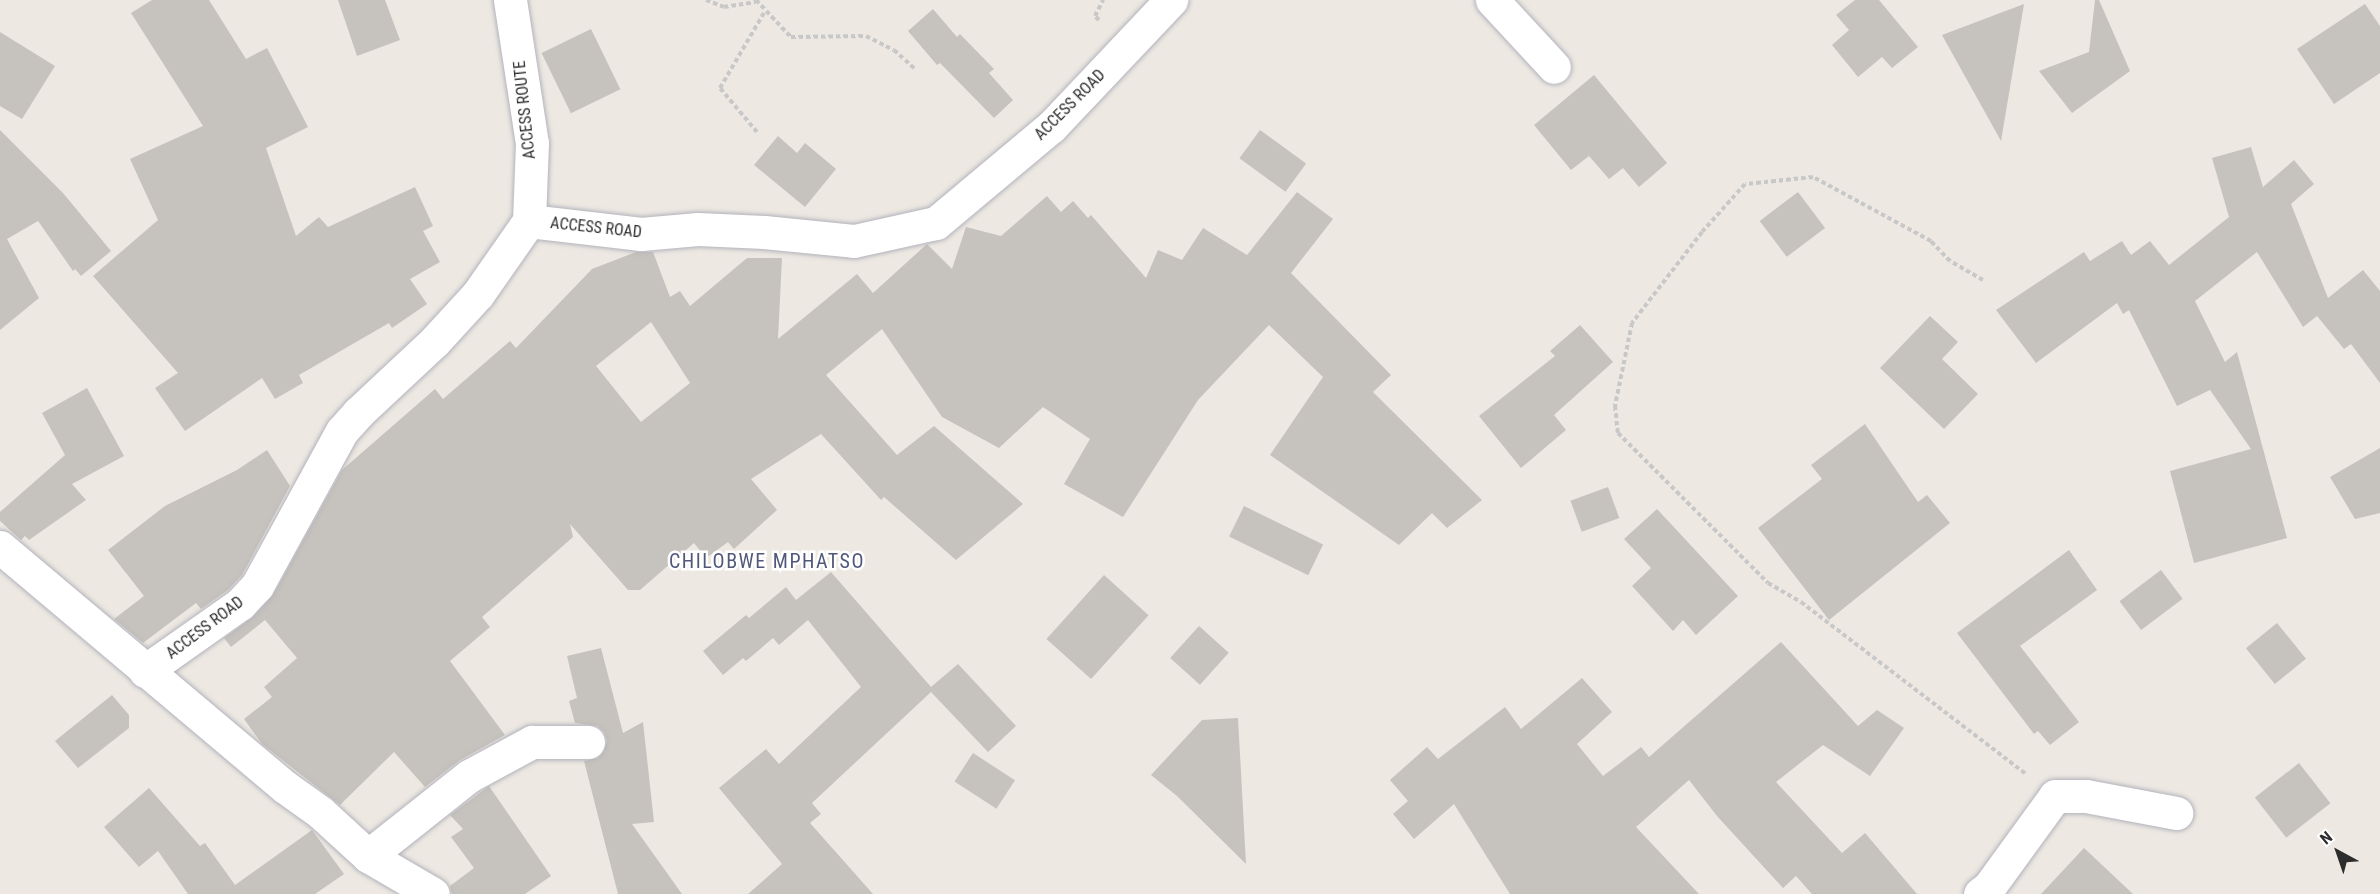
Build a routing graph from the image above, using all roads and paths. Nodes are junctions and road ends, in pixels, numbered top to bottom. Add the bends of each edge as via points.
1 (510, 0) edge
2 (706, 0) edge
3 (1171, 0) edge
4 (1492, 0) edge
5 (756, 1) edge
6 (765, 11) junction
7 (1554, 67) dead end
8 (915, 69) dead end
9 (757, 132) dead end
10 (529, 221) junction
11 (1983, 280) dead end
12 (0, 548) edge
13 (145, 671) junction
14 (588, 742) dead end
15 (2055, 796) junction
16 (2176, 813) dead end
17 (368, 856) junction
18 (433, 894) edge
19 (1980, 894) edge

1 - 10 street, ACCESS ROUTE via 532,143
2 - 5 path via 724,7
3 - 10 street, ACCESS ROAD via 1051,127 936,223 854,241 698,229 641,234
4 - 7 street
5 - 6 path
6 - 8 path via 791,37 866,36 894,50
6 - 9 path via 720,88
10 - 13 street, ACCESS ROAD via 478,294 342,431 257,586 240,604
11 - 15 path via 1950,261 1931,241 1813,177 1745,184 1702,231 1632,323 1615,406 1618,433 1768,583 1801,602
12 - 13 street
13 - 17 street via 321,812
14 - 17 street via 532,742 469,776
15 - 16 street via 2086,796
15 - 19 street
17 - 18 street

